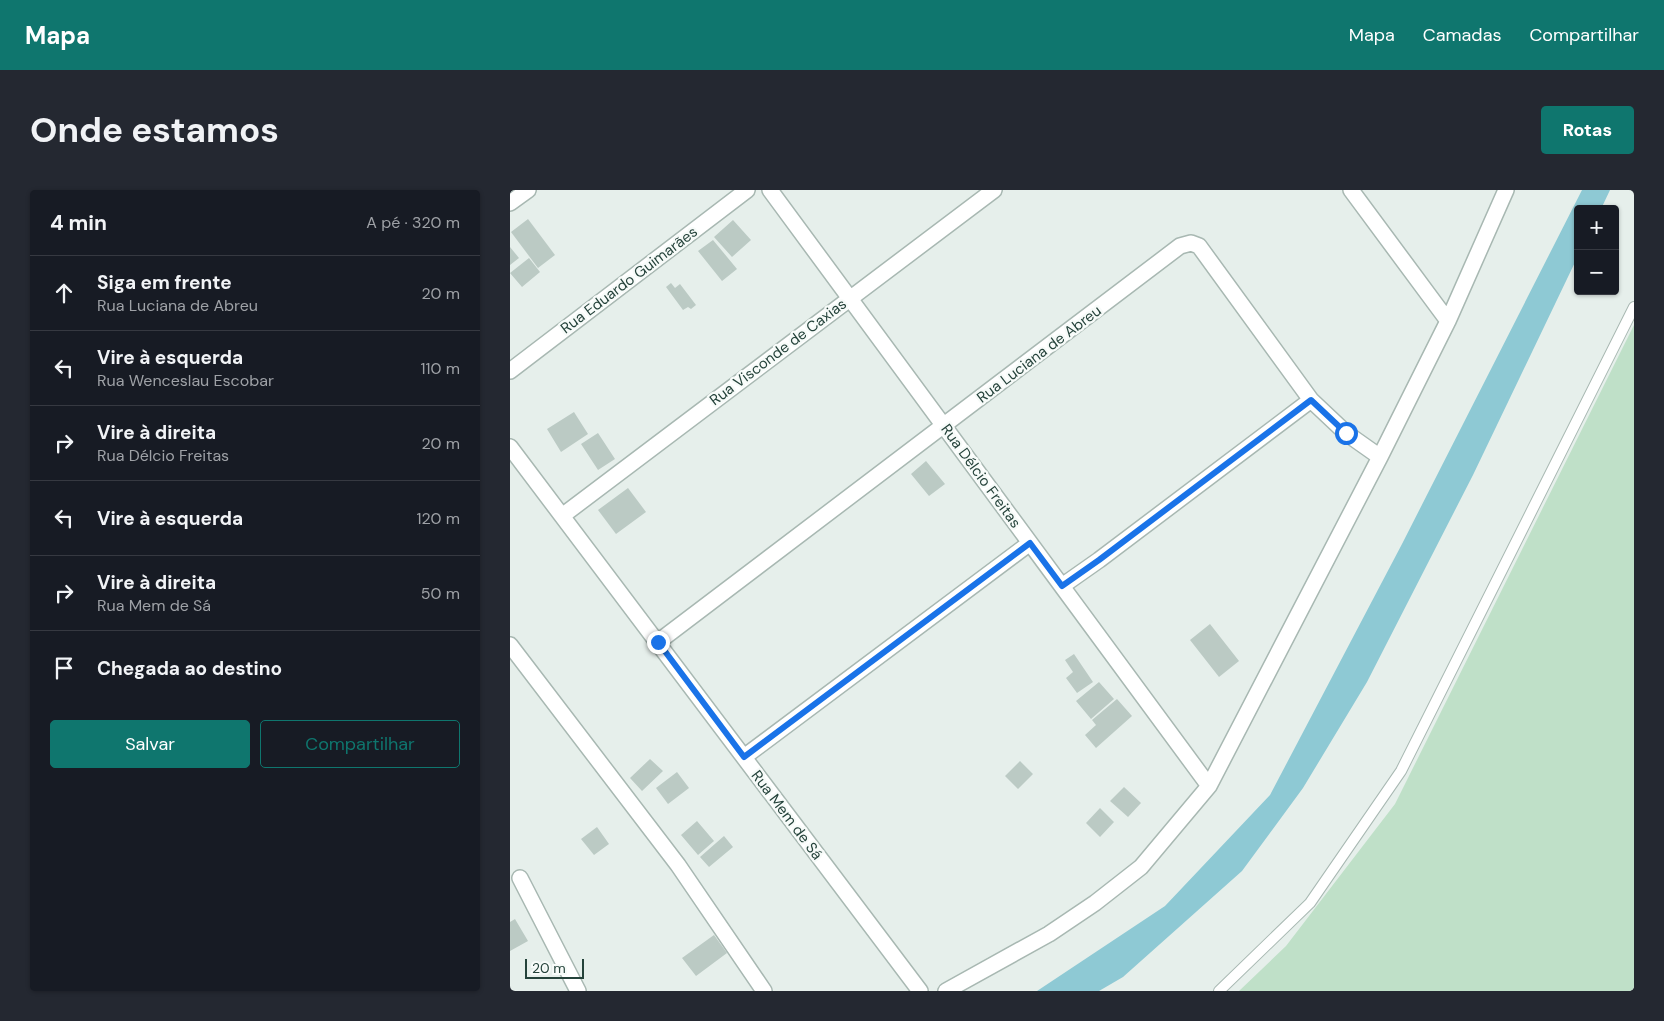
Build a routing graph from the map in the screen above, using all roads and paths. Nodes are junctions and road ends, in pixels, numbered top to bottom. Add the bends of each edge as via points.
1 (528, 190) edge
2 (748, 190) edge
3 (770, 190) edge
4 (994, 190) edge
5 (1351, 190) edge
6 (1506, 190) edge
7 (510, 203) edge
8 (850, 298) junction
9 (1634, 307) edge
10 (1448, 321) junction
11 (510, 371) edge
12 (1311, 400) junction
13 (944, 426) junction
14 (510, 447) edge
15 (1380, 457) junction
16 (562, 516) junction
17 (1030, 543) junction
18 (1062, 586) junction
19 (658, 642) junction
20 (510, 645) edge
21 (744, 757) junction
22 (1209, 786) junction
23 (520, 878) dead end
24 (578, 991) edge
25 (764, 991) edge
26 (920, 991) edge
27 (946, 991) edge
28 (1219, 991) edge

1 - 7 street
2 - 11 street, Rua Eduardo Guimarães
3 - 8 street, Rua Délcio Freitas
4 - 8 street, Rua Visconde de Caxias
5 - 10 street
6 - 10 street
8 - 13 street, Rua Délcio Freitas
8 - 16 street, Rua Visconde de Caxias
9 - 28 lane via 1401,772 1310,903
10 - 15 street
12 - 13 street, Rua Luciana de Abreu via 1199,246 1191,243 1180,246
12 - 15 street, Rua Luciana de Abreu via 1346,433
12 - 18 street
13 - 17 street, Rua Délcio Freitas
13 - 19 street, Rua Luciana de Abreu
14 - 16 street, Rua Mem de Sá
15 - 22 street
16 - 19 street, Rua Mem de Sá
17 - 18 street, Rua Délcio Freitas
17 - 21 street
18 - 22 street, Rua Délcio Freitas
19 - 21 street, Rua Mem de Sá
20 - 25 street via 678,864
21 - 26 street, Rua Mem de Sá
22 - 27 street via 1141,867 1095,903 1049,934
23 - 24 street

